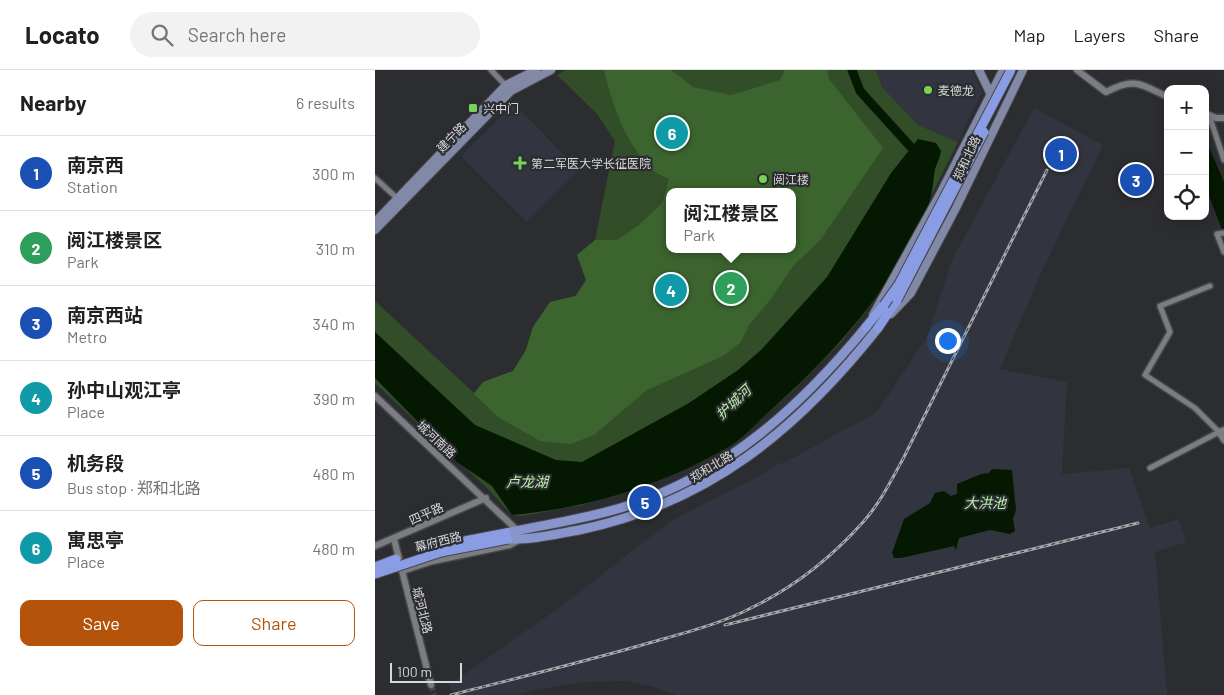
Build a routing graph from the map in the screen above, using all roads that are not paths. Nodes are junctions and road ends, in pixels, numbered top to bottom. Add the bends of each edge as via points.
1 (491, 70) edge
2 (536, 70) edge
3 (551, 70) edge
4 (979, 70) edge
5 (1003, 70) edge
6 (1011, 70) edge
7 (1016, 70) edge
8 (1023, 70) edge
9 (1077, 70) edge
10 (508, 88) junction
11 (990, 94) junction
12 (1164, 95) edge
13 (1006, 103) junction
14 (1209, 115) edge
15 (1224, 118) edge
16 (1209, 119) edge
17 (1224, 160) edge
18 (375, 178) edge
19 (400, 200) junction
20 (375, 222) edge
21 (375, 230) edge
22 (1220, 234) edge
23 (1224, 252) edge
24 (1211, 286) dead end
25 (866, 328) junction
26 (878, 328) junction
27 (375, 396) edge
28 (1222, 431) edge
29 (1224, 440) edge
30 (1150, 468) dead end
31 (485, 498) junction
32 (517, 530) junction
33 (507, 536) junction
34 (394, 539) junction
35 (519, 540) junction
36 (375, 546) edge
37 (375, 567) edge
38 (402, 571) junction
39 (375, 574) edge
40 (431, 685) tunnel mouth

1 - 10 street
2 - 10 main road, 建宁路
3 - 10 main road, 建宁路
4 - 11 main road
5 - 11 main road, 郑和北路
6 - 25 highway, 郑和北路, bridge via 899,284
7 - 26 highway, 郑和北路, bridge via 897,300
8 - 13 main road, 郑和北路
9 - 12 street via 1106,92 1134,82
10 - 19 main road, 建宁路
11 - 13 main road
11 - 25 main road, 郑和北路 via 939,196
13 - 26 main road, 郑和北路 via 911,292
14 - 15 street
16 - 17 street
18 - 19 street
19 - 20 main road, 建宁路
19 - 21 main road, 建宁路
22 - 23 street
24 - 28 street via 1160,306 1170,332 1145,375 1195,408
25 - 32 main road, 郑和北路 via 788,412 722,462 690,480 629,505 568,522
26 - 35 main road, 郑和北路 via 847,368 794,420 757,452 727,472 633,517
27 - 31 street, 城河南路
28 - 29 street
28 - 30 street
31 - 32 street, 城河南路
31 - 34 street, 四平路
32 - 33 main road, 郑和北路
33 - 35 main road, 郑和北路
33 - 37 highway, 幕府西路, bridge via 438,546
33 - 39 highway, 幕府西路, bridge via 441,552
34 - 36 street, 四平路
34 - 38 street, 城河北路
35 - 38 street via 510,545
38 - 40 street, 城河北路

